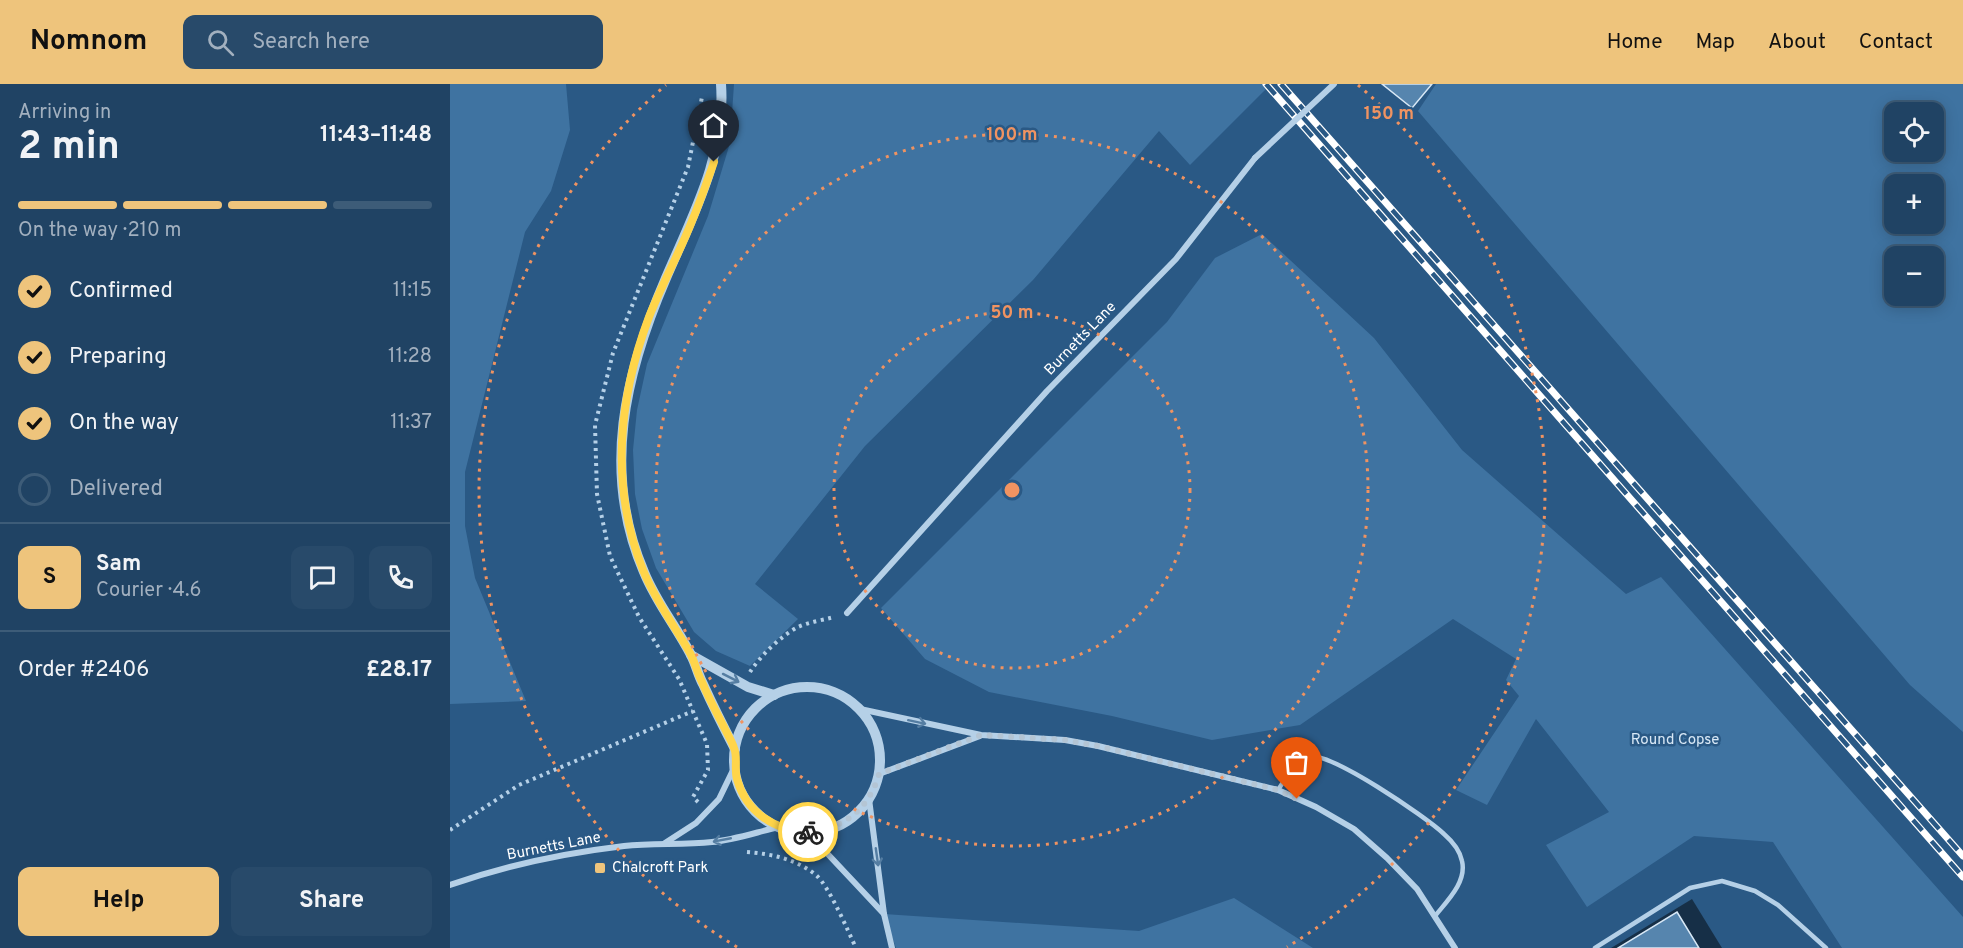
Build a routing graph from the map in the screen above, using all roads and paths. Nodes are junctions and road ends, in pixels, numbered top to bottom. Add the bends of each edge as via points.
1 (721, 84) edge
2 (1334, 84) edge
3 (847, 614) joint
4 (691, 655) junction
5 (742, 684) junction
6 (774, 695) junction
7 (713, 706) junction
8 (860, 710) junction
9 (981, 735) junction
10 (735, 749) junction
11 (735, 766) junction
12 (879, 774) junction
13 (1278, 790) junction
14 (869, 800) junction
15 (779, 827) junction
16 (450, 830) edge
17 (808, 832) junction
18 (664, 844) junction
19 (450, 885) edge
20 (884, 914) junction
21 (1435, 916) junction
22 (892, 948) edge
23 (1455, 948) edge
24 (1595, 948) edge
25 (1826, 948) edge

1 - 4 street via 714,162 635,360 627,392 620,459 633,540 643,571
2 - 3 street, Burnetts Lane, bridge via 1256,158 1176,260 1047,391
3 - 5 path via 799,626 754,667
4 -> 5 street
4 - 7 street
5 - 6 street
6 - 8 street via 819,688 841,696
6 - 10 street via 744,724
7 - 10 street
7 - 16 path via 519,785
8 -> 9 street
8 - 12 street via 871,723 877,740
9 - 12 street
9 - 13 street via 1098,746
10 - 11 street
11 - 15 street via 748,802
11 - 18 street via 719,799 696,823
12 - 14 street
13 - 21 street via 1354,829 1417,889
13 - 21 lane via 1306,756 1326,759 1378,787 1444,833 1457,849 1463,869 1458,885
14 - 17 street via 836,827
14 -> 20 street
15 - 17 street
15 -> 18 street, Burnetts Lane via 713,842
17 - 20 street
18 - 19 street, Burnetts Lane via 568,854
20 - 22 street
21 - 23 street
24 - 25 lane via 1690,888 1722,881 1755,891 1778,905

